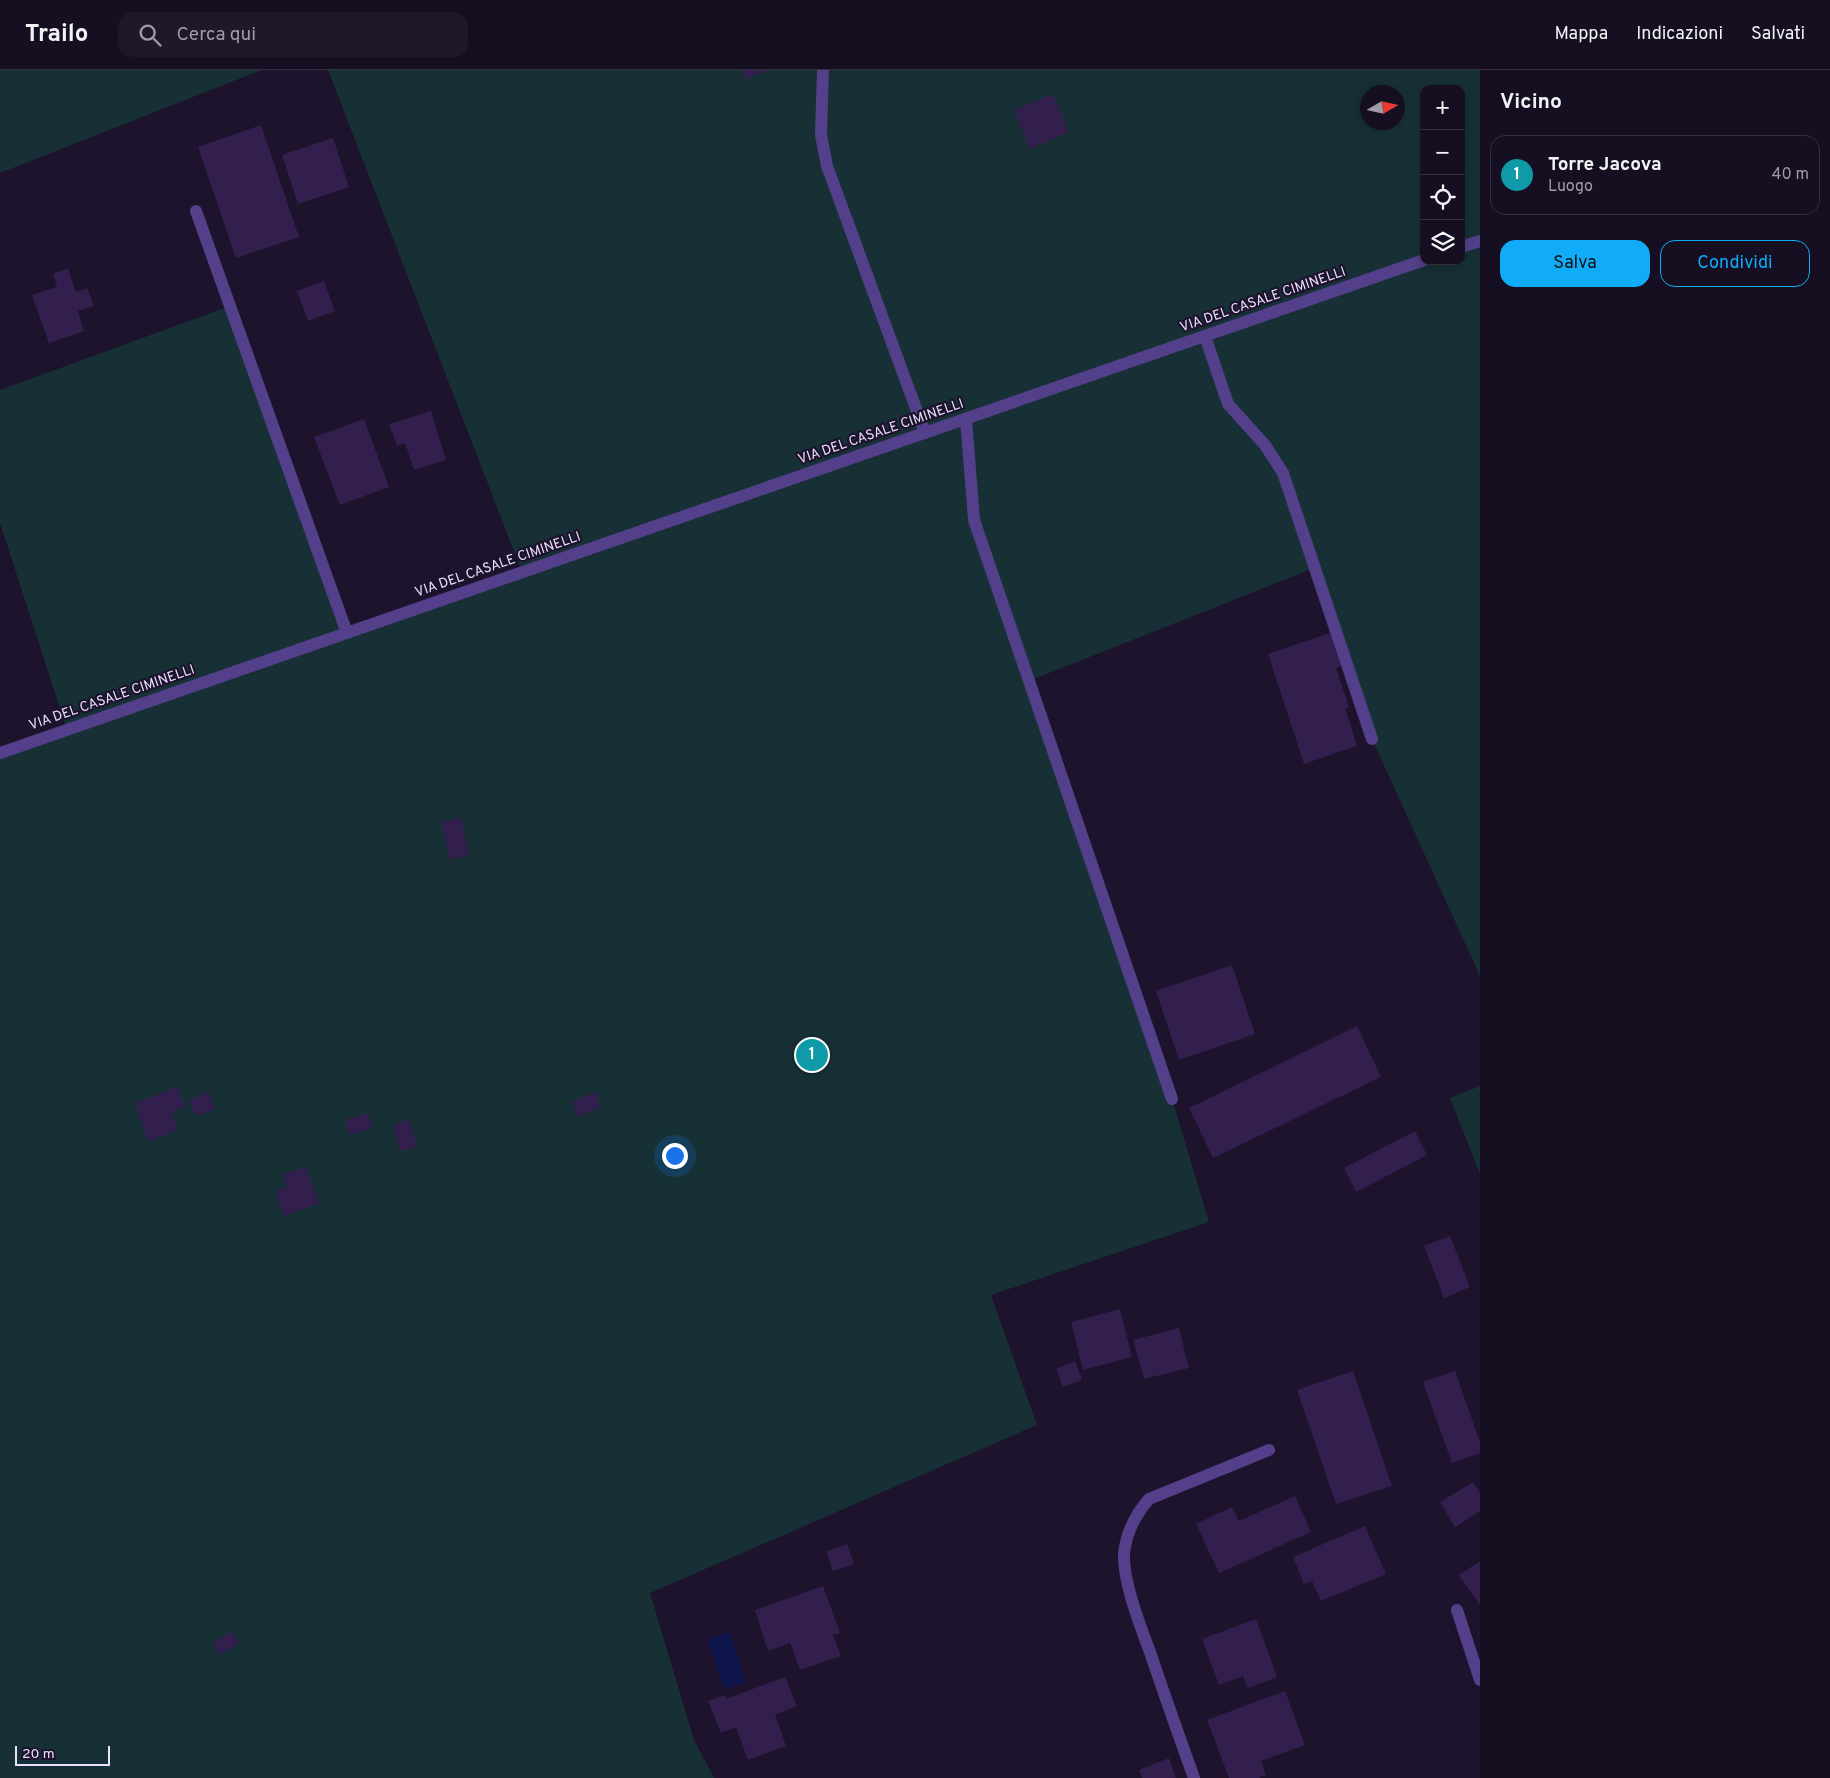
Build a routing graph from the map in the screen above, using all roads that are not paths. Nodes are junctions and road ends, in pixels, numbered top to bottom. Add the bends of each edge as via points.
1 (823, 70) edge
2 (196, 211) dead end
3 (1480, 241) edge
4 (1465, 246) edge
5 (1420, 261) edge
6 (1205, 336) junction
7 (966, 418) junction
8 (925, 433) junction
9 (347, 633) junction
10 (1372, 739) dead end
11 (0, 753) edge
12 (1172, 1099) dead end
13 (1269, 1450) dead end
14 (1457, 1610) dead end
15 (1480, 1680) edge
16 (1194, 1778) edge

1 - 8 street via 821,135 827,166
2 - 9 street
3 - 4 street
5 - 6 street, VIA DEL CASALE CIMINELLI
6 - 7 street, VIA DEL CASALE CIMINELLI
6 - 10 street via 1228,404 1265,445 1283,474
7 - 8 street, VIA DEL CASALE CIMINELLI
7 - 12 street via 974,520
8 - 9 street, VIA DEL CASALE CIMINELLI
9 - 11 street, VIA DEL CASALE CIMINELLI
13 - 16 street via 1149,1499 1137,1514 1128,1536 1124,1554 1128,1582
14 - 15 street

